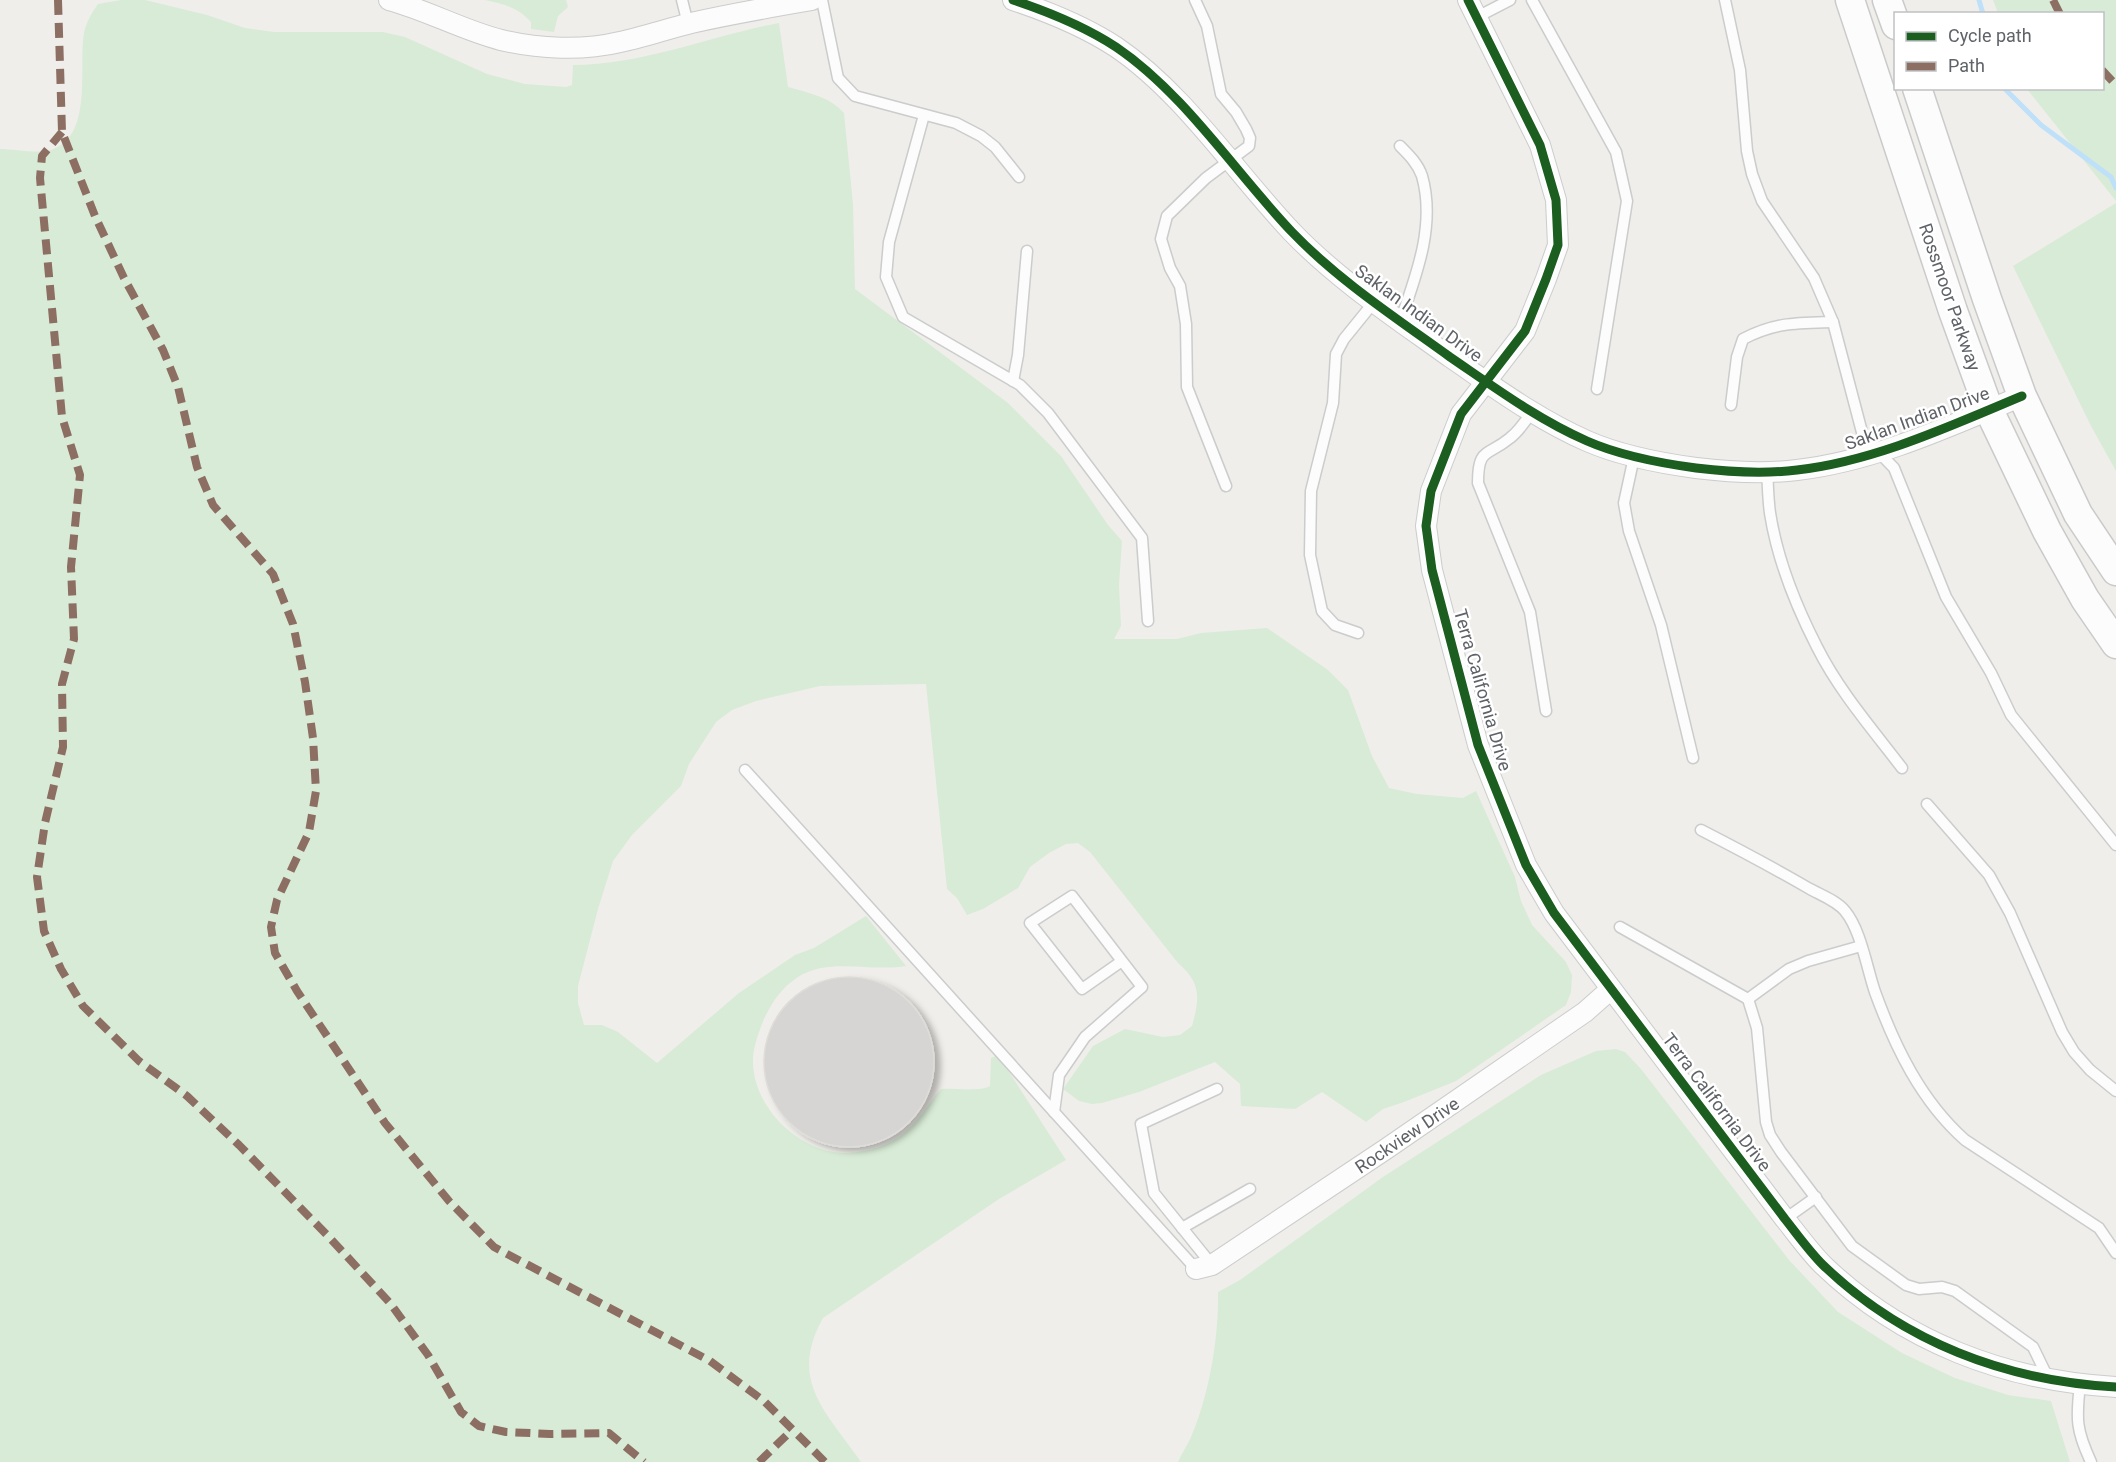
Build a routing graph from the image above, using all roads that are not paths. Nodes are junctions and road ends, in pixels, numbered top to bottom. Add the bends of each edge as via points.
1 (389, 0) edge
2 (682, 0) edge
3 (812, 0) edge
4 (822, 0) edge
5 (1013, 0) edge
6 (1195, 0) edge
7 (1510, 0) edge
8 (1532, 0) edge
9 (1725, 0) edge
10 (1850, 0) edge
11 (1887, 0) edge
12 (1473, 8) edge
13 (1894, 19) edge
14 (688, 24) junction
15 (1918, 90) edge
16 (924, 115) junction
17 (1400, 146) dead end
18 (1229, 160) junction
19 (1019, 177) dead end
20 (1027, 251) dead end
21 (1374, 302) junction
22 (1400, 322) junction
23 (1833, 322) junction
24 (1013, 381) junction
25 (1486, 381) junction
26 (1597, 389) dead end
27 (2022, 396) junction
28 (1731, 405) dead end
29 (1989, 410) junction
30 (1531, 413) junction
31 (1878, 452) junction
32 (1634, 457) junction
33 (1767, 471) junction
34 (1226, 486) dead end
35 (2116, 571) edge
36 (1148, 621) dead end
37 (1358, 633) dead end
38 (2116, 642) edge
39 (1546, 711) dead end
40 (1693, 758) dead end
41 (1902, 768) dead end
42 (745, 770) dead end
43 (1927, 804) dead end
44 (1701, 830) dead end
45 (2116, 845) edge
46 (1620, 927) dead end
47 (1861, 946) junction
48 (1122, 961) junction
49 (1611, 989) junction
50 (1748, 999) junction
51 (1217, 1089) dead end
52 (2116, 1091) edge
53 (1054, 1112) junction
54 (1250, 1189) dead end
55 (1816, 1197) junction
56 (1785, 1219) junction
57 (1182, 1228) junction
58 (2116, 1253) edge
59 (1204, 1267) junction
60 (2048, 1378) junction
61 (2080, 1384) junction
62 (2116, 1387) edge
63 (2091, 1462) edge

1 - 14 street via 502,40 545,46 617,43
2 - 14 lane
3 - 14 street
4 - 16 lane via 838,78 855,96
5 - 18 street, Saklan Indian Drive via 1086,29 1124,53 1156,80
6 - 18 lane via 1207,26 1221,94 1250,138 1249,146
7 - 12 lane
8 - 26 lane via 1616,152 1627,201
9 - 23 lane via 1740,70 1752,174 1762,201 1814,278
10 - 29 street, Rossmoor Parkway
11 - 13 street
12 - 25 street, Terra California Drive via 1540,144 1556,200 1558,245 1525,331
15 - 27 street, Rossmoor Parkway
16 - 19 lane via 956,123 981,136
16 - 24 lane via 889,242 886,277 903,317
17 - 22 lane via 1421,175 1426,207 1420,264
18 - 21 street, Saklan Indian Drive via 1292,232
18 - 34 lane via 1167,216 1161,239 1180,286 1186,324 1187,387
20 - 24 lane
21 - 22 street, Saklan Indian Drive
21 - 37 lane via 1336,354 1333,403 1311,491 1310,555 1322,611 1335,625
22 - 25 street, Saklan Indian Drive
23 - 28 lane via 1788,323 1743,339
23 - 31 lane via 1863,435
24 - 36 lane via 1048,412 1142,538
25 - 30 street, Saklan Indian Drive
25 - 49 street, Terra California Drive via 1461,414 1431,490 1426,526 1432,570 1478,745 1526,866 1554,913
27 - 29 street, Saklan Indian Drive
27 - 35 street, Rossmoor Parkway via 2078,514
29 - 31 street, Saklan Indian Drive
29 - 38 street, Rossmoor Parkway via 2047,531 2085,598
30 - 32 street, Saklan Indian Drive via 1588,441
30 - 39 lane via 1513,436 1478,463 1478,483 1530,612
31 - 33 street, Saklan Indian Drive via 1821,467
31 - 45 lane via 1894,468 1946,597 2011,715
32 - 33 street, Saklan Indian Drive via 1715,470
32 - 40 lane via 1624,502 1629,531 1660,625
33 - 41 lane via 1777,543 1817,648
42 - 53 lane
43 - 52 lane via 1989,875 2074,1052
44 - 47 lane via 1845,910
46 - 50 lane
47 - 50 lane via 1789,969
47 - 58 lane via 1904,1059 1947,1124 1965,1140 2099,1228
48 - 48 lane via 1072,896 1030,923 1082,989
48 - 53 lane via 1142,987 1085,1037 1059,1075
49 - 56 street, Terra California Drive
49 - 59 street, Rockview Drive via 1576,1019 1386,1149
50 - 55 lane via 1757,1028 1770,1135
51 - 57 lane via 1141,1124 1154,1193
53 - 59 lane
54 - 57 lane
55 - 56 lane
55 - 60 lane via 1852,1246 1906,1285 1955,1291 2032,1347
56 - 60 street, Terra California Drive via 1822,1264 1893,1320 1955,1353 2014,1372
57 - 59 lane
60 - 61 street, Terra California Drive
61 - 62 street, Terra California Drive
61 - 63 lane via 2076,1414 2081,1441

